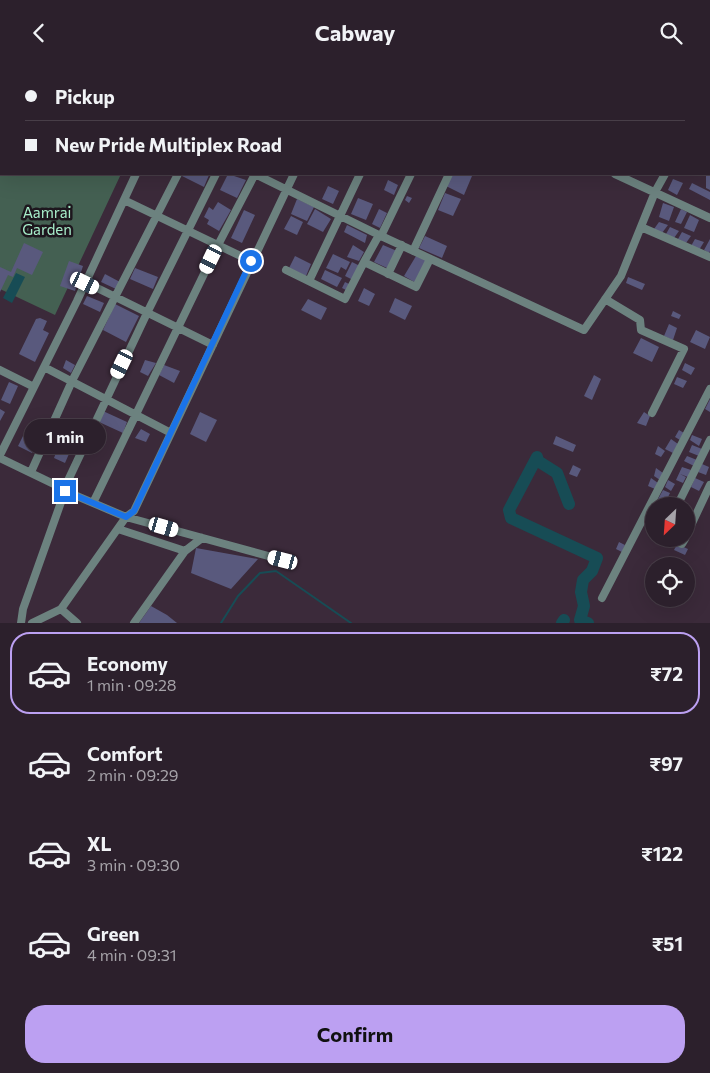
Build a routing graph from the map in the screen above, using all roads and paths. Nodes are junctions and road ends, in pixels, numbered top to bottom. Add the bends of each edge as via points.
1 (136, 175) edge
2 (177, 175) edge
3 (216, 175) edge
4 (254, 175) edge
5 (257, 175) edge
6 (294, 175) edge
7 (360, 175) edge
8 (410, 175) edge
9 (449, 175) edge
10 (617, 175) edge
11 (664, 175) edge
12 (288, 189) junction
13 (655, 192) junction
14 (124, 200) junction
15 (157, 215) junction
16 (341, 216) junction
17 (710, 218) edge
18 (641, 227) junction
19 (188, 231) junction
20 (380, 235) junction
21 (218, 245) junction
22 (402, 245) junction
23 (413, 251) junction
24 (710, 257) edge
25 (430, 259) junction
26 (251, 261) junction
27 (364, 262) junction
28 (286, 270) dead end
29 (388, 274) junction
30 (309, 281) junction
31 (85, 283) junction
32 (115, 297) junction
33 (605, 299) junction
34 (147, 313) junction
35 (178, 328) junction
36 (213, 345) junction
37 (44, 367) junction
38 (0, 370) edge
39 (72, 381) junction
40 (34, 387) junction
41 (710, 389) edge
42 (106, 399) junction
43 (652, 413) dead end
44 (136, 414) junction
45 (171, 433) junction
46 (710, 440) edge
47 (0, 456) edge
48 (31, 472) junction
49 (710, 485) edge
50 (64, 490) junction
51 (682, 497) edge
52 (93, 503) junction
53 (126, 517) junction
54 (695, 518) edge
55 (118, 529) junction
56 (202, 538) junction
57 (185, 551) junction
58 (283, 560) dead end
59 (602, 598) dead end
60 (62, 609) junction
61 (21, 623) edge
62 (32, 623) edge
63 (77, 623) edge
64 (134, 623) edge

1 - 14 street
2 - 15 street
3 - 19 street
4 - 21 street
5 - 12 street
6 - 12 street
7 - 16 street
8 - 20 street
9 - 23 street
10 - 13 street
11 - 13 street
12 - 16 street
12 - 26 street
13 - 17 street
13 - 18 street
14 - 15 street
14 - 31 street
15 - 19 street
15 - 32 street
16 - 20 street
16 - 30 street
18 - 24 street
18 - 33 street via 621,276
19 - 21 street
19 - 34 street
20 - 22 street
20 - 27 street
21 - 26 street
21 - 35 street
22 - 23 street
22 - 29 street
23 - 25 street
25 - 29 street via 416,287
25 - 33 street via 584,330
26 - 36 street
27 - 29 street
27 - 30 street via 345,299
28 - 30 street
31 - 32 street
31 - 37 street
32 - 34 street
32 - 39 street
33 - 43 street via 640,320 641,330 684,349
34 - 35 street
34 - 42 street
35 - 36 street
35 - 44 street
36 - 45 street
37 - 39 street
37 - 40 street
38 - 40 street
39 - 42 street
39 - 48 street
40 - 47 street
41 - 59 street
42 - 44 street
42 - 50 street
44 - 45 street
44 - 52 street
45 - 53 street via 134,511
46 - 51 street
47 - 48 street
48 - 50 street
49 - 54 street
50 - 52 street
50 - 61 street
52 - 53 street
53 - 55 street
53 - 56 street
55 - 57 street
55 - 60 street
56 - 57 street
56 - 58 street
57 - 64 street
60 - 62 street
60 - 63 street

